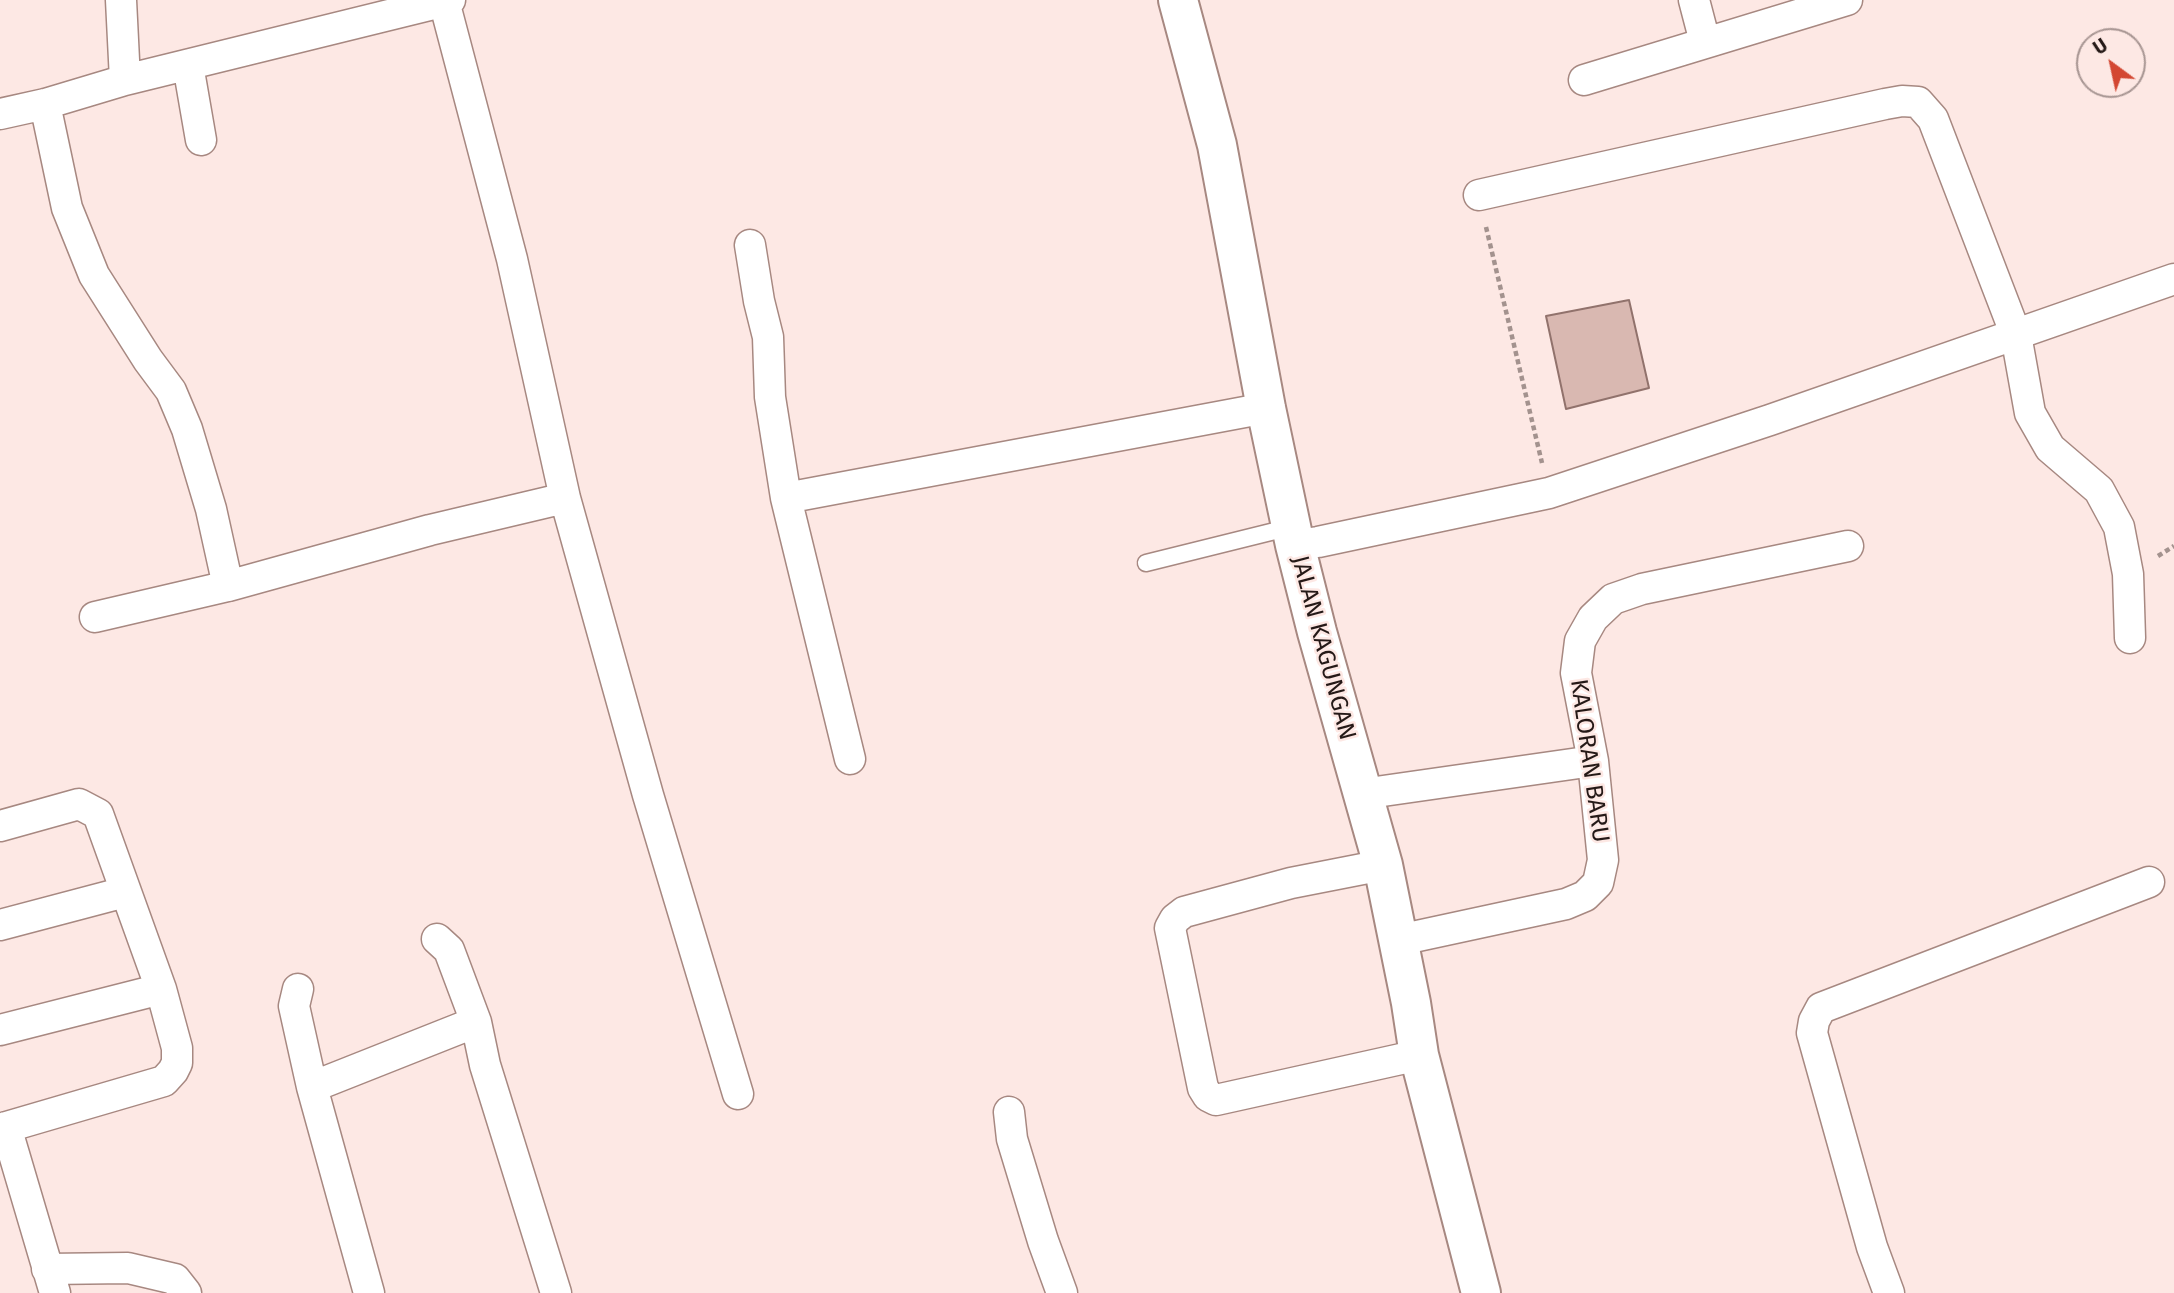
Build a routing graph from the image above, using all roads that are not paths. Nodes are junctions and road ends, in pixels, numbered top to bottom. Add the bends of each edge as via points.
1 (121, 0) edge
2 (1178, 0) edge
3 (1694, 0) edge
4 (1847, 0) edge
5 (447, 1) edge
6 (1704, 42) junction
7 (188, 65) junction
8 (125, 79) junction
9 (1584, 80) dead end
10 (45, 104) junction
11 (0, 114) edge
12 (201, 140) dead end
13 (1479, 195) road end
14 (750, 244) dead end
15 (2174, 279) edge
16 (2016, 335) junction
17 (1266, 408) junction
18 (565, 498) junction
19 (786, 498) junction
20 (1293, 536) junction
21 (1848, 546) dead end
22 (1146, 564) dead end
23 (228, 586) junction
24 (94, 617) dead end
25 (2130, 638) dead end
26 (850, 759) dead end
27 (1593, 761) junction
28 (1363, 794) junction
29 (0, 826) edge
30 (1383, 865) junction
31 (2149, 882) dead end
32 (125, 892) junction
33 (0, 925) edge
34 (437, 939) dead end
35 (1399, 940) junction
36 (161, 989) junction
37 (298, 989) dead end
38 (476, 1022) junction
39 (0, 1030) edge
40 (1419, 1055) junction
41 (312, 1087) junction
42 (738, 1094) dead end
43 (1009, 1112) dead end
44 (3, 1128) edge
45 (12, 1194) edge
46 (51, 1281) edge
47 (187, 1293) edge
48 (369, 1293) edge
49 (556, 1293) edge
50 (1062, 1293) edge
51 (1481, 1293) edge
52 (1889, 1293) edge

1 - 8 street
2 - 17 street, JALAN KAGUNGAN via 1217,145
3 - 6 street
4 - 6 street
5 - 7 street
5 - 18 street via 512,259
6 - 9 street
7 - 8 street
7 - 12 street
8 - 10 street
10 - 11 street
10 - 23 street via 67,208 94,275 171,391 187,429
13 - 16 street via 1885,104 1918,102 1933,119
14 - 19 street via 768,337 770,397
15 - 16 street
16 - 20 street via 1549,493 1318,542
16 - 25 street via 2030,413 2050,448 2099,490 2119,527 2128,574
17 - 19 street
17 - 20 street, JALAN KAGUNGAN
18 - 23 street
18 - 42 street
19 - 26 street
20 - 22 lane
20 - 28 street, JALAN KAGUNGAN
21 - 27 street, KALORAN BARU via 1613,599 1593,618 1580,641 1576,673
23 - 24 street
27 - 28 street
27 - 35 street, KALORAN BARU via 1602,860 1598,883 1585,896
28 - 30 street, JALAN KAGUNGAN
29 - 32 street via 79,804 89,807 98,814
30 - 35 street, JALAN KAGUNGAN
30 - 40 street via 1184,912 1171,928 1173,940 1203,1088 1216,1100
31 - 52 street via 1821,1008 1812,1033
32 - 33 street
32 - 36 street
34 - 38 street via 449,950
35 - 40 street, JALAN KAGUNGAN
36 - 39 street
36 - 44 street via 177,1048 177,1063 163,1081
37 - 41 street via 294,1006
38 - 41 street
38 - 49 street via 485,1065
40 - 51 street, JALAN KAGUNGAN
41 - 48 street
43 - 50 street via 1012,1139
44 - 45 street
45 - 46 street
46 - 47 street via 128,1268 175,1279

